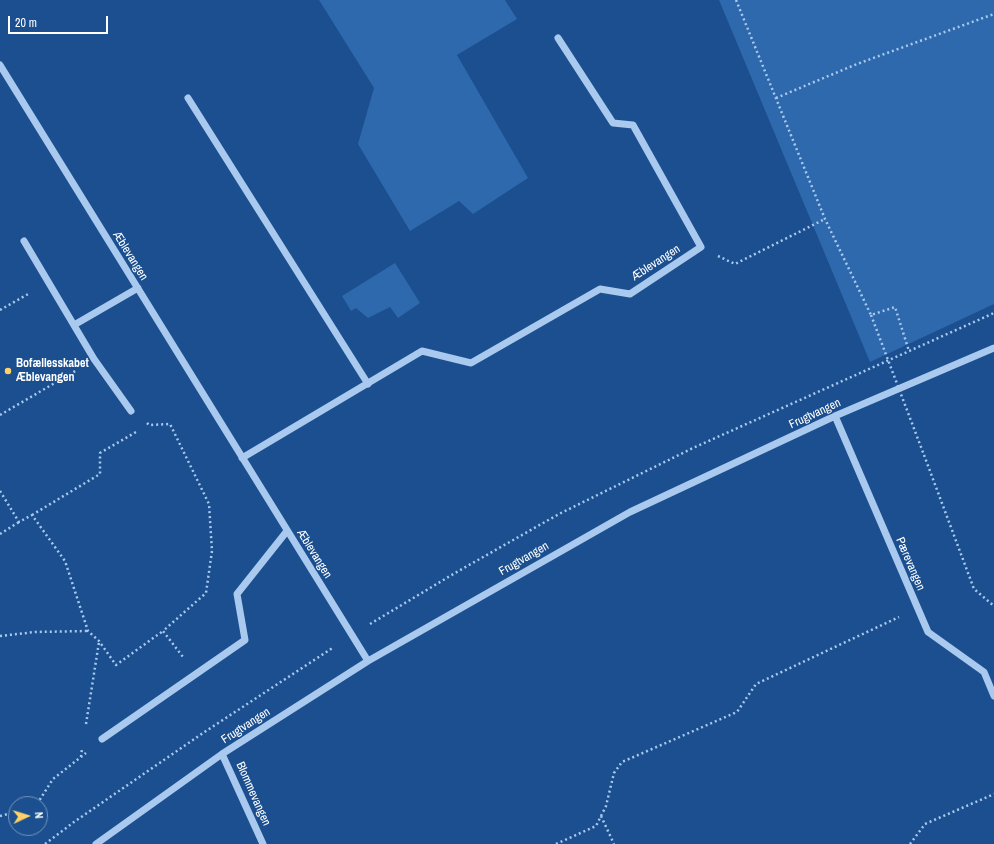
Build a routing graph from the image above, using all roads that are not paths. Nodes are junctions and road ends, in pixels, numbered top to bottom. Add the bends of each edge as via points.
1 (558, 38) dead end
2 (0, 65) edge
3 (188, 98) dead end
4 (24, 241) dead end
5 (138, 288) junction
6 (74, 325) junction
7 (994, 348) edge
8 (368, 384) junction
9 (131, 411) road end
10 (835, 416) junction
11 (242, 458) junction
12 (288, 531) junction
13 (368, 661) junction
14 (994, 696) edge
15 (102, 739) road end
16 (222, 754) junction
17 (96, 844) edge
18 (263, 844) edge

1 - 8 street, Æblevangen via 613,123 633,125 701,247 630,294 600,289 472,363 422,351
2 - 5 street, Æblevangen
3 - 8 street
4 - 6 street
5 - 6 street
5 - 11 street, Æblevangen
6 - 9 street via 94,359
7 - 10 street, Frugtvangen
8 - 11 street, Æblevangen
10 - 13 street, Frugtvangen via 630,512
10 - 14 street, Pærevangen via 928,632 984,672
11 - 12 street, Æblevangen
12 - 13 street, Æblevangen
12 - 15 street via 237,594 245,640
13 - 16 street, Frugtvangen
16 - 17 street, Frugtvangen
16 - 18 street, Blommevangen

